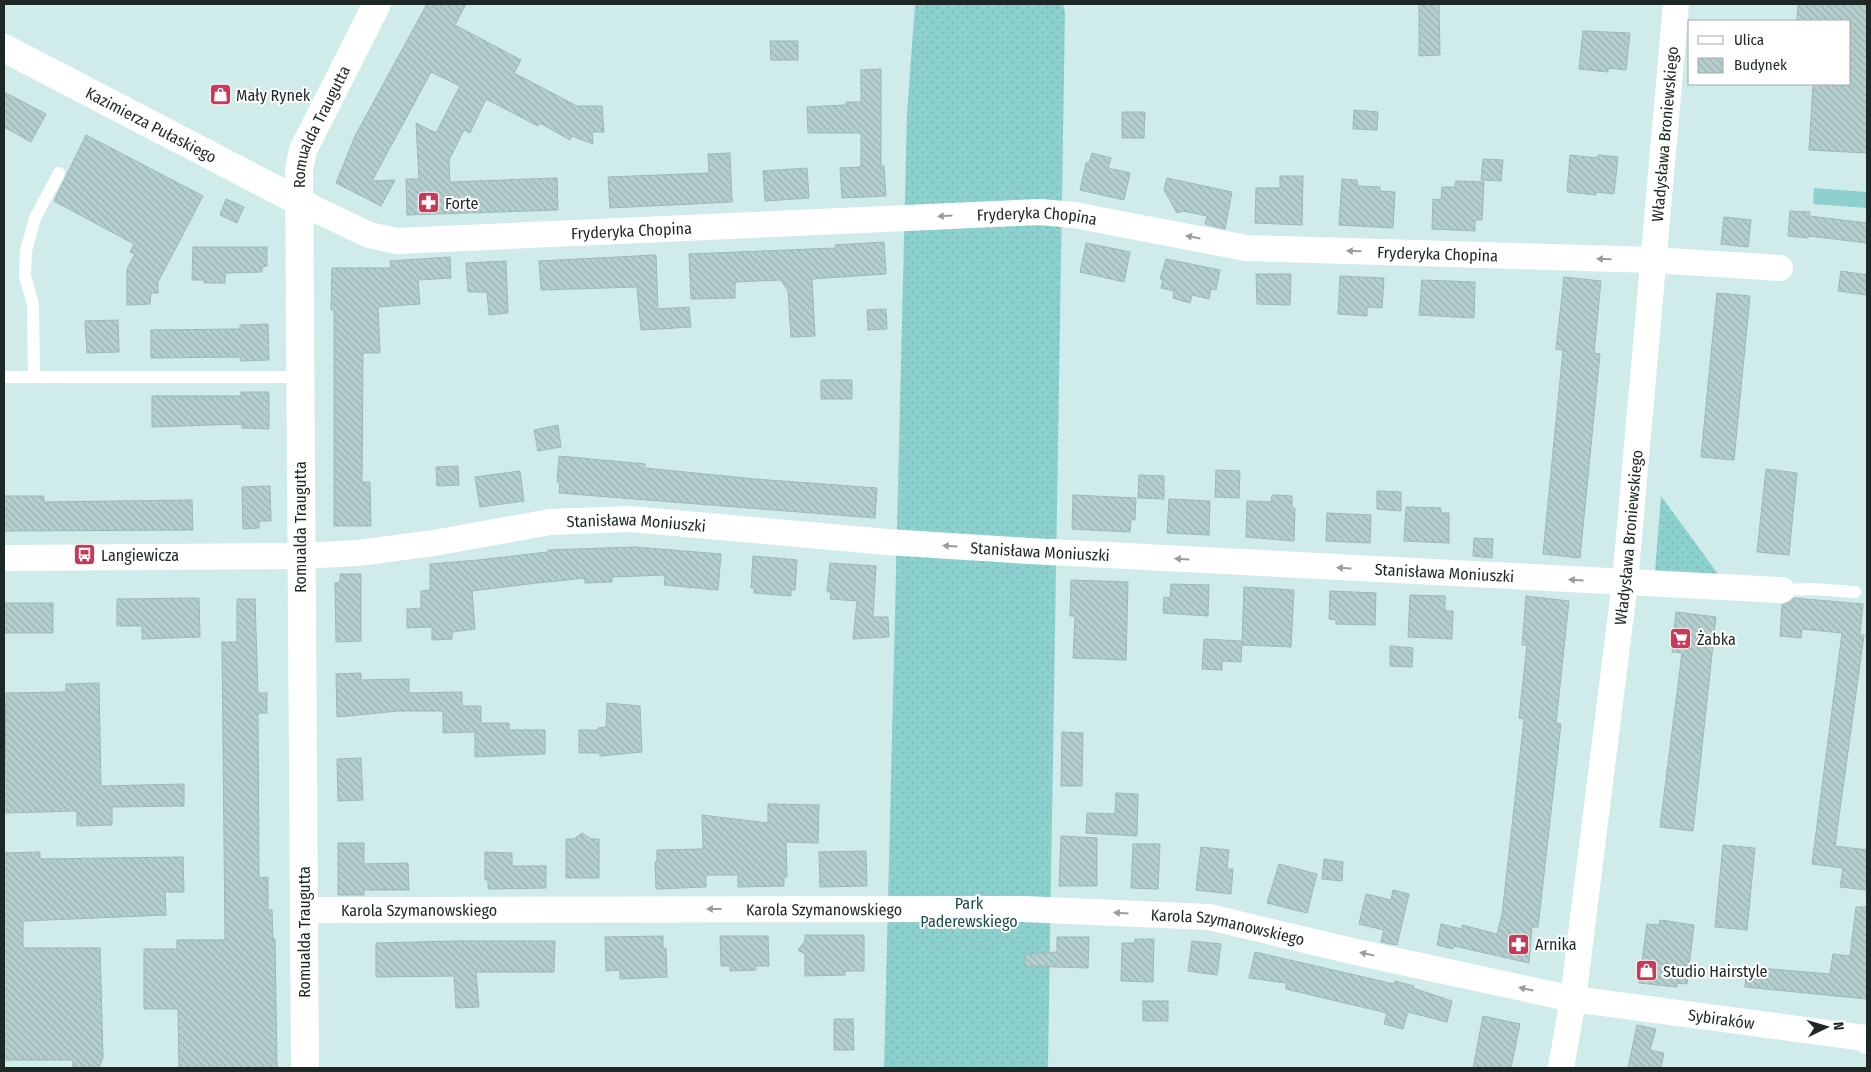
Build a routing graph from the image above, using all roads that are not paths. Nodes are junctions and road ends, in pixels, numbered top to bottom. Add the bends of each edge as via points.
1 (377, 4) edge
2 (1676, 4) edge
3 (4, 48) edge
4 (59, 173) dead end
5 (298, 201) junction
6 (1653, 260) junction
7 (1780, 268) dead end
8 (4, 377) edge
9 (34, 377) junction
10 (300, 377) junction
11 (300, 556) junction
12 (4, 558) edge
13 (1625, 582) junction
14 (1782, 590) joint
15 (1854, 592) dead end
16 (304, 910) junction
17 (1574, 999) junction
18 (1867, 1041) edge
19 (305, 1068) edge
20 (1561, 1068) edge

1 - 5 street, Romualda Traugutta via 303,150
2 - 6 street, Władysława Broniewskiego
3 - 5 street, Kazimierza Pułaskiego
4 - 9 lane via 35,218 26,251 25,276 33,305
6 -> 5 street, Fryderyka Chopina via 1246,248 1074,214 1040,212 397,241 368,235
5 - 10 street, Romualda Traugutta
6 - 7 street, Fryderyka Chopina
6 - 13 street, Władysława Broniewskiego
8 - 9 lane
9 - 10 lane
10 - 11 street, Romualda Traugutta
11 - 12 street, Stanisława Moniuszki
13 -> 11 street, Stanisława Moniuszki via 887,542 630,519 550,522 434,543 358,553
11 - 16 street, Romualda Traugutta
13 - 14 street, Stanisława Moniuszki
13 - 17 street, Władysława Broniewskiego
14 - 15 lane
17 -> 16 street, Karola Szymanowskiego via 1209,917 1023,908
16 - 19 street, Romualda Traugutta
17 - 18 street, Sybiraków via 1865,1038
17 - 20 street, Władysława Broniewskiego

